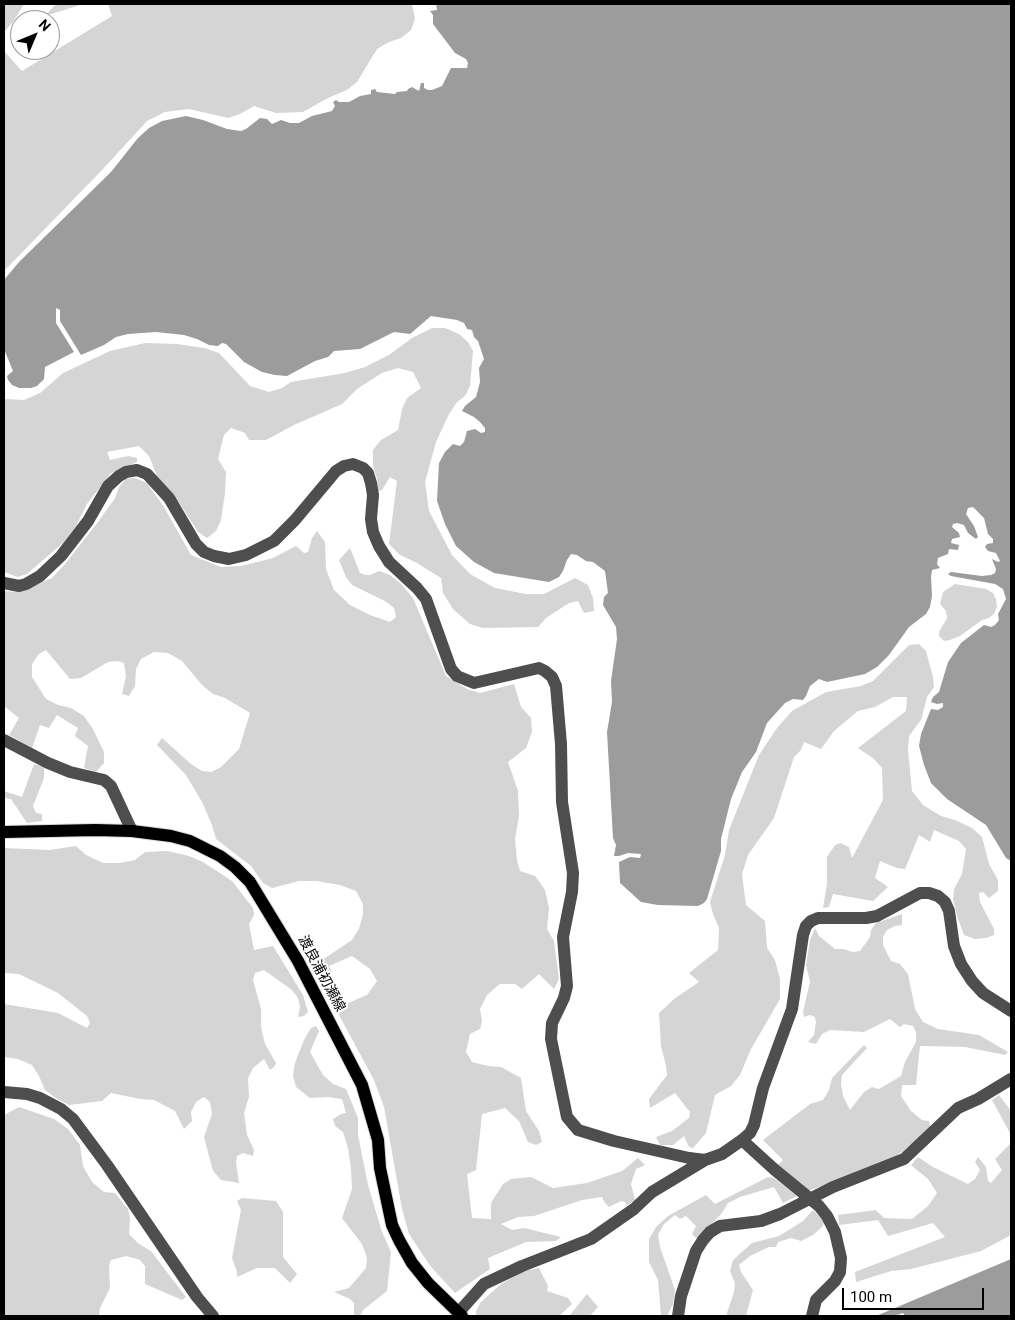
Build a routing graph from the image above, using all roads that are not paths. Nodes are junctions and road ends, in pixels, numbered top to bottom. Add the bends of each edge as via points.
1 (4, 583) edge
2 (4, 740) edge
3 (132, 831) junction
4 (4, 832) edge
5 (1011, 1010) edge
6 (1011, 1079) edge
7 (4, 1092) edge
8 (742, 1140) junction
9 (705, 1160) junction
10 (809, 1198) junction
11 (460, 1315) edge
12 (213, 1316) edge
13 (678, 1316) edge
14 (812, 1316) edge

1 - 9 street via 19,586 40,576 88,521 108,486 126,472 136,470 147,474 169,498 196,544 204,552 229,558 246,555 274,541 336,471 353,464 363,468 371,483 371,519 379,546 389,562 426,599 451,669 457,676 474,683 539,668 552,676 556,686 562,802 573,873 563,937 567,986 552,1023 551,1039 567,1117 578,1130 614,1142
2 - 3 street via 70,772 104,780 111,786
3 - 4 main road, 渡良浦初瀬線
3 - 11 main road, 渡良浦初瀬線 via 171,836 206,847 235,866 255,890 298,961 362,1086 378,1140 380,1168 392,1225 399,1240 428,1283
5 - 8 street via 983,993 961,964 954,946 949,911 938,896 920,893 877,916 818,918 806,926 792,1009 763,1088 754,1125
6 - 10 street via 958,1108 904,1159
7 - 12 street via 40,1098 73,1119
8 - 9 street via 722,1154
8 - 10 street
9 - 11 street via 652,1192 592,1239 484,1284
10 - 13 street via 761,1222 720,1226 710,1232 696,1251
10 - 14 street via 827,1216 835,1232 841,1258 836,1281 816,1300

